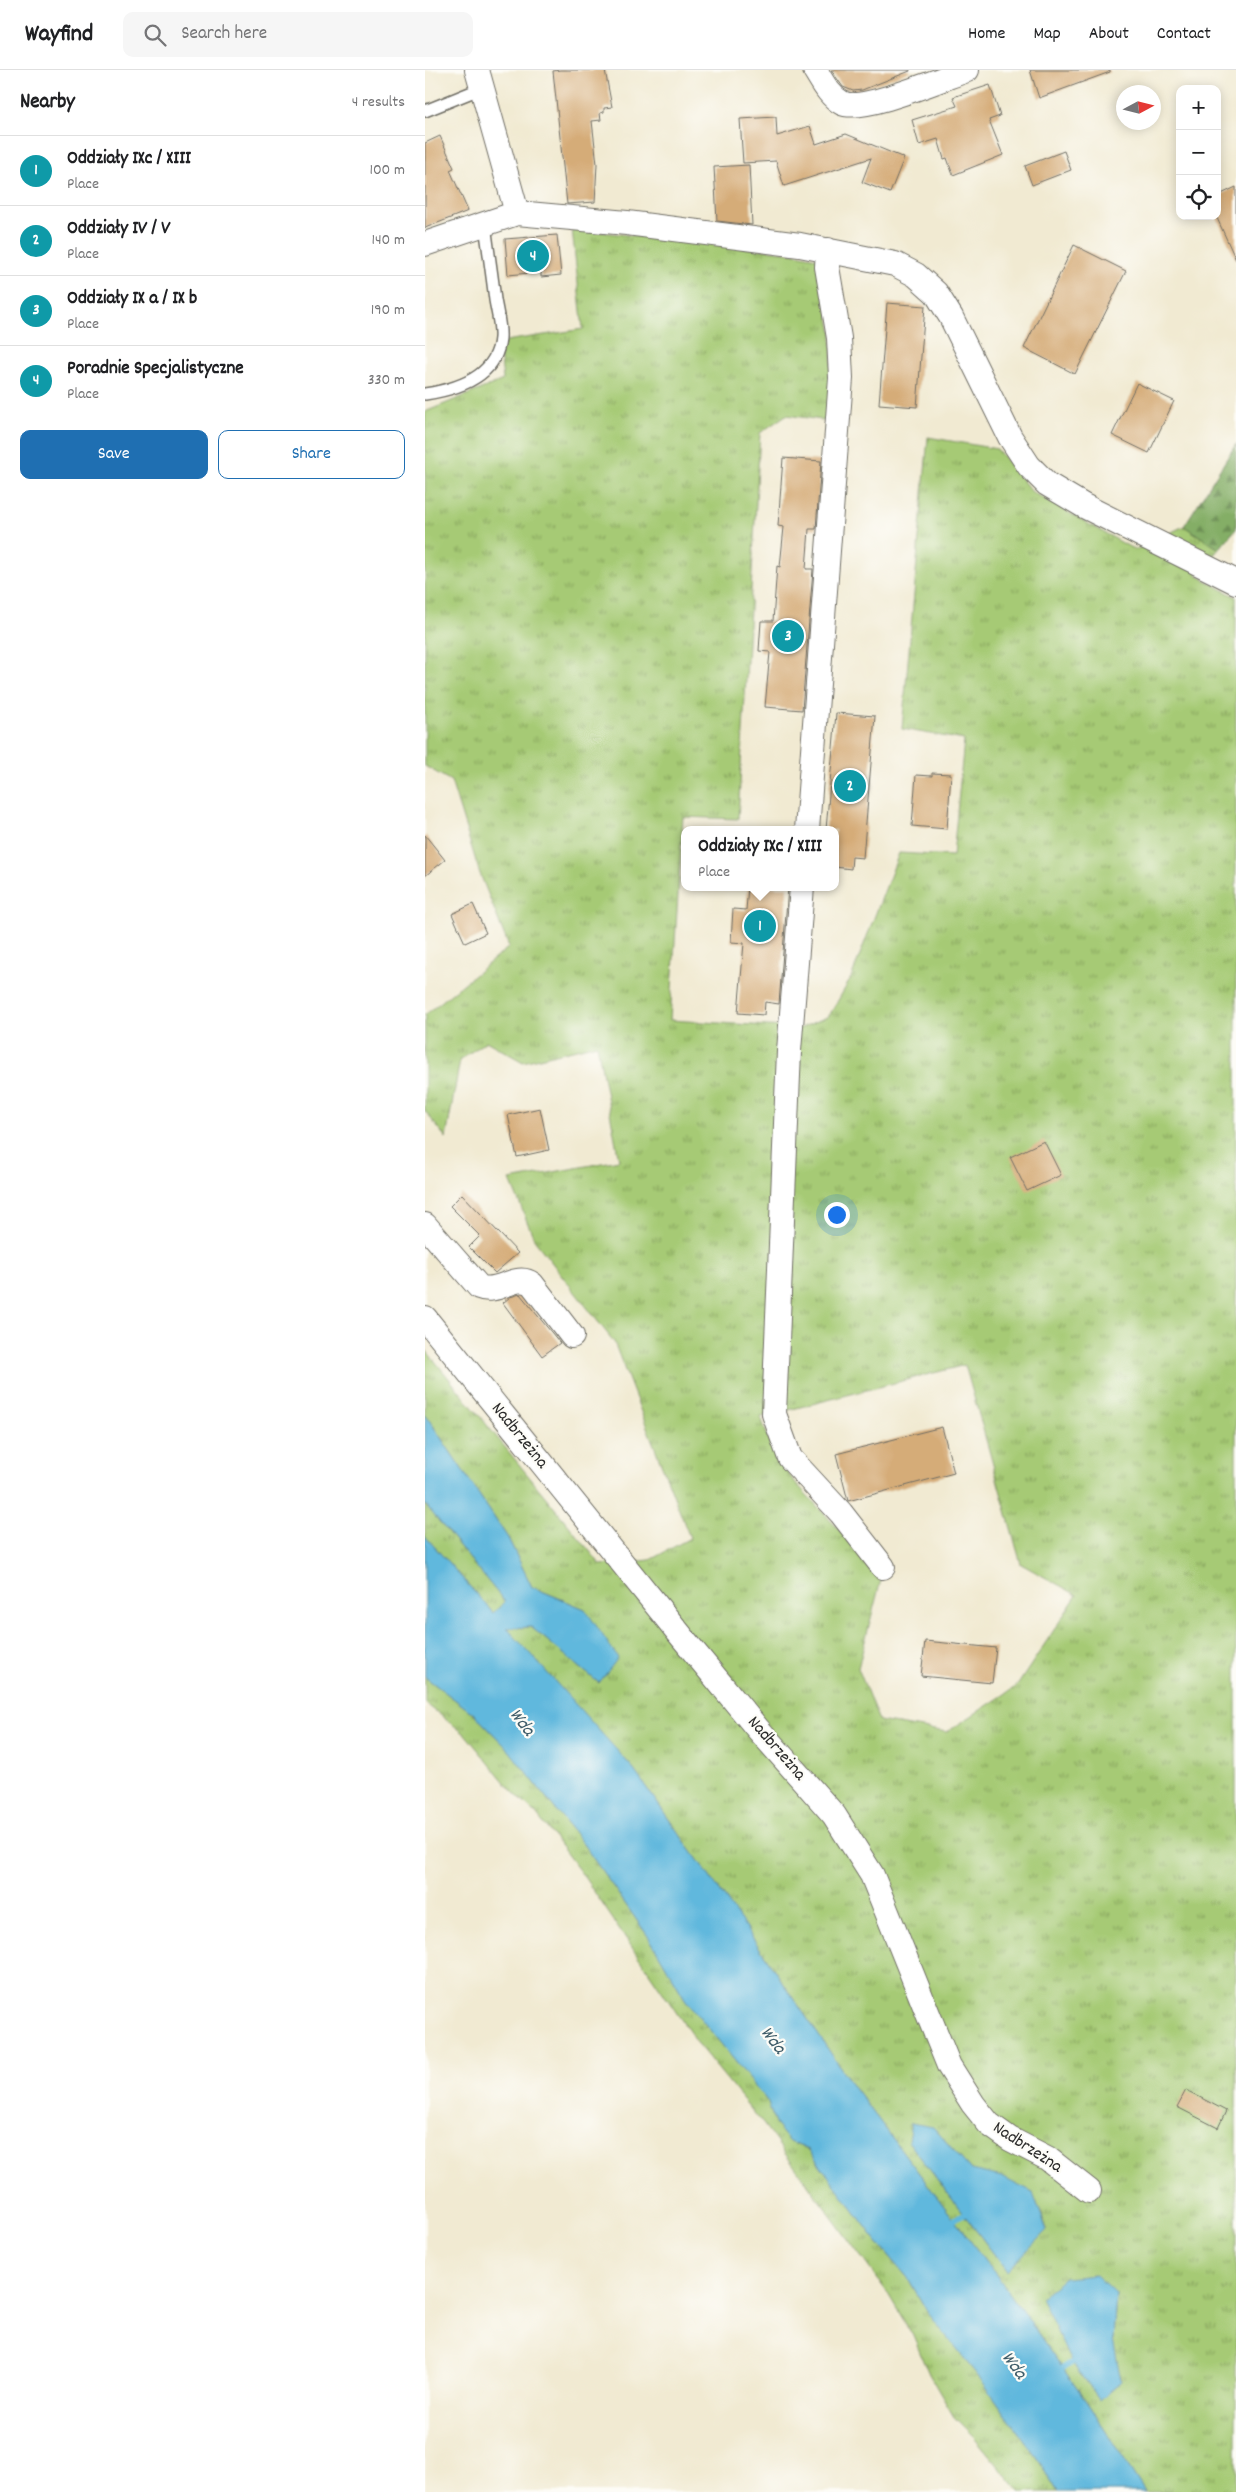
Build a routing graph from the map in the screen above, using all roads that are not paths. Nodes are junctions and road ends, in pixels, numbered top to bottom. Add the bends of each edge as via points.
1 (815, 70) edge
2 (967, 70) edge
3 (480, 79) edge
4 (425, 111) edge
5 (517, 213) junction
6 (485, 224) junction
7 (425, 244) edge
8 (828, 250) junction
9 (425, 394) edge
10 (1236, 582) edge
11 (807, 826) edge
12 (802, 891) edge
13 (425, 1226) edge
14 (425, 1318) edge
15 (572, 1336) dead end
16 (883, 1567) dead end
17 (1089, 2191) dead end

1 - 2 street via 827,89 843,103 853,106
3 - 4 lane
3 - 5 street
5 - 6 street
5 - 8 street via 627,223
6 - 7 street
6 - 9 lane via 501,336 497,354 491,367 473,380
8 - 10 street via 895,264 916,275 936,293 951,316 1009,437 1029,466 1047,484
8 - 11 street via 827,267 839,338 841,378
12 - 16 street via 789,1051 774,1414 790,1458 841,1513
13 - 15 street via 479,1287 497,1289 518,1280 532,1284
14 - 17 street, Nadbrzeżna via 682,1637 834,1815 872,1875 949,2066 973,2104 989,2124 1047,2158

